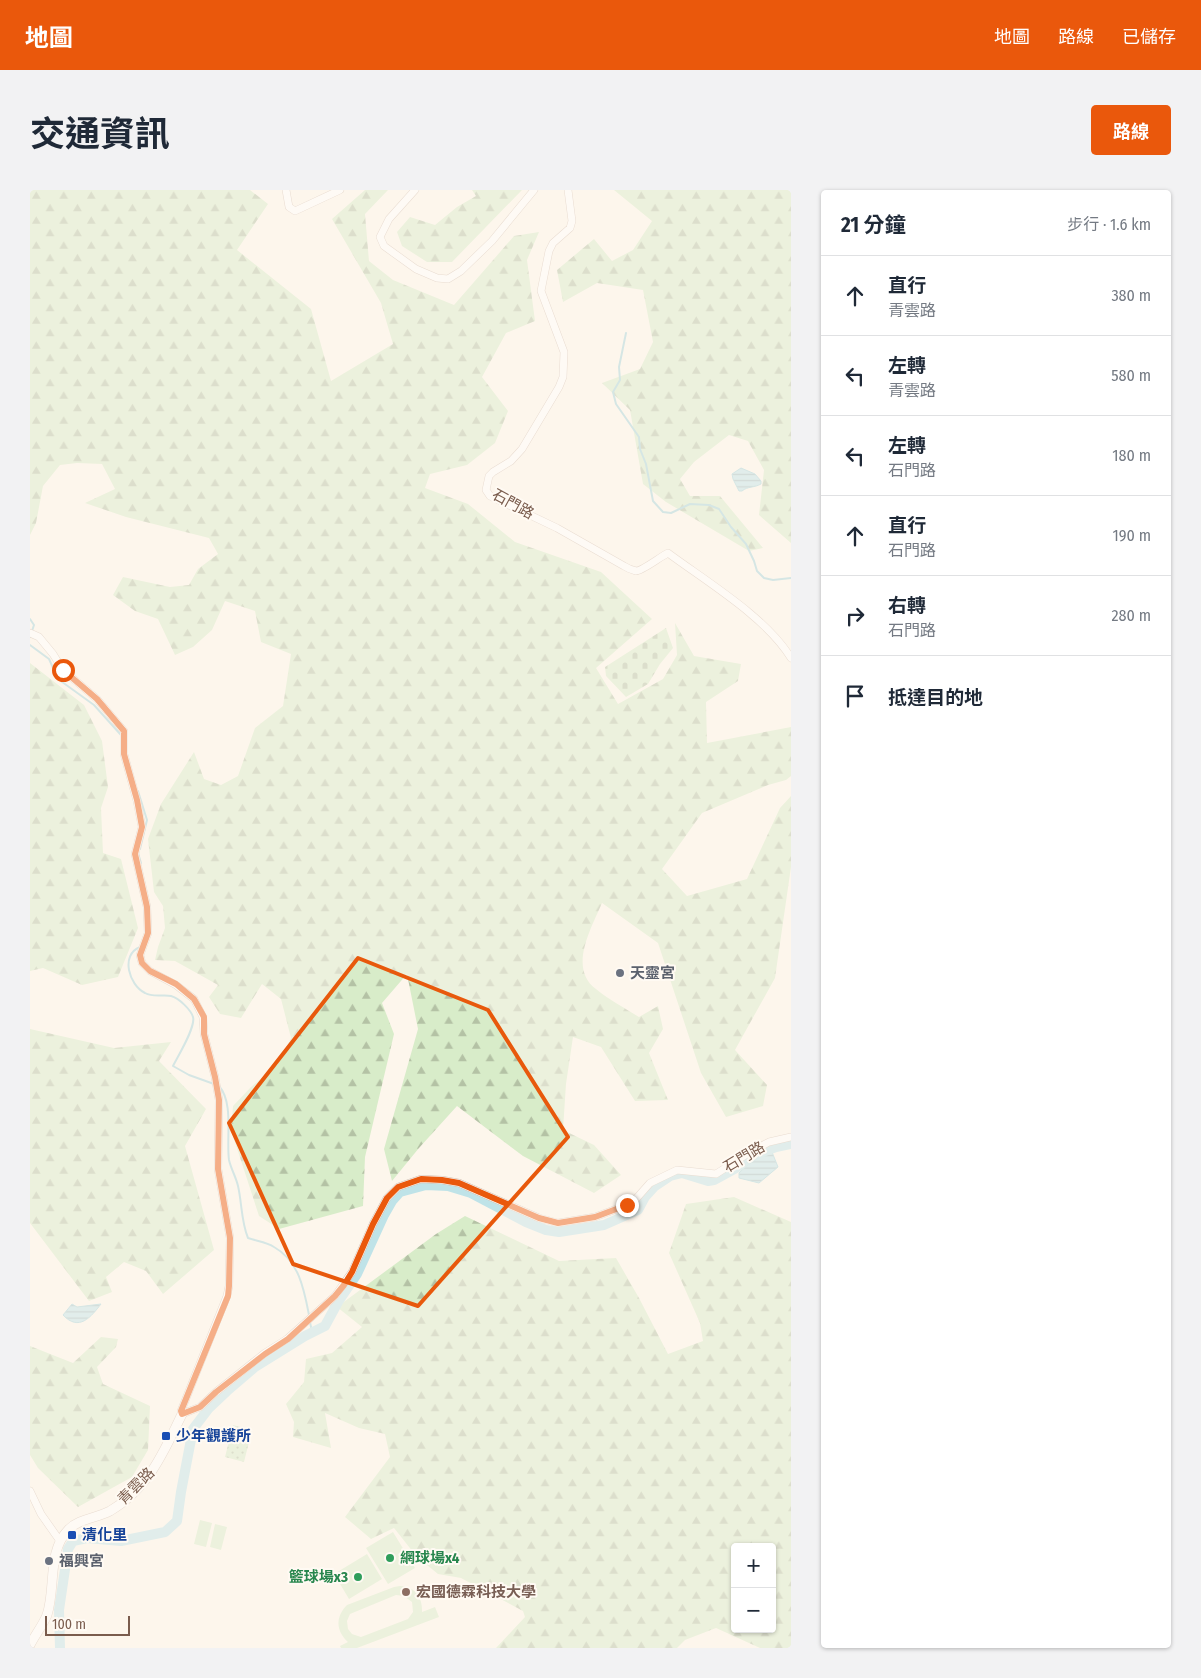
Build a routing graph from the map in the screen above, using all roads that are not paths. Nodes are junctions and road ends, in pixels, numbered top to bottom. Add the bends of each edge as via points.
1 (286, 190) edge
2 (340, 190) edge
3 (415, 190) edge
4 (534, 190) edge
5 (568, 190) edge
6 (30, 633) edge
7 (791, 658) edge
8 (791, 1137) edge
9 (182, 1414) junction
10 (30, 1491) edge
11 (60, 1542) junction
12 (30, 1645) edge

1 - 2 street via 289,207 294,211
3 - 4 street via 389,218 380,237 384,246 416,269 448,279 492,241
5 - 7 street, 石門路 via 572,221 570,228 549,250 541,291 564,352 563,376 522,449 512,461 489,476 486,490 490,496 635,571 668,553 751,614 783,645
6 - 9 street, 青雲路 via 39,637 63,670 97,699 124,731 124,754 142,827 135,854 147,907 148,933 140,955 142,963 194,999 204,1017 204,1034 219,1100 218,1169 230,1238 229,1286 228,1296
8 - 9 street, 石門路 via 769,1142 716,1174 677,1170 650,1183 627,1205 595,1217 558,1223 459,1183 421,1179 398,1187 387,1198 352,1272 335,1296 288,1339 200,1407
9 - 11 street, 青雲路 via 155,1469 132,1494 109,1511 78,1523
10 - 11 street
11 - 12 street, 青雲路 via 47,1614

